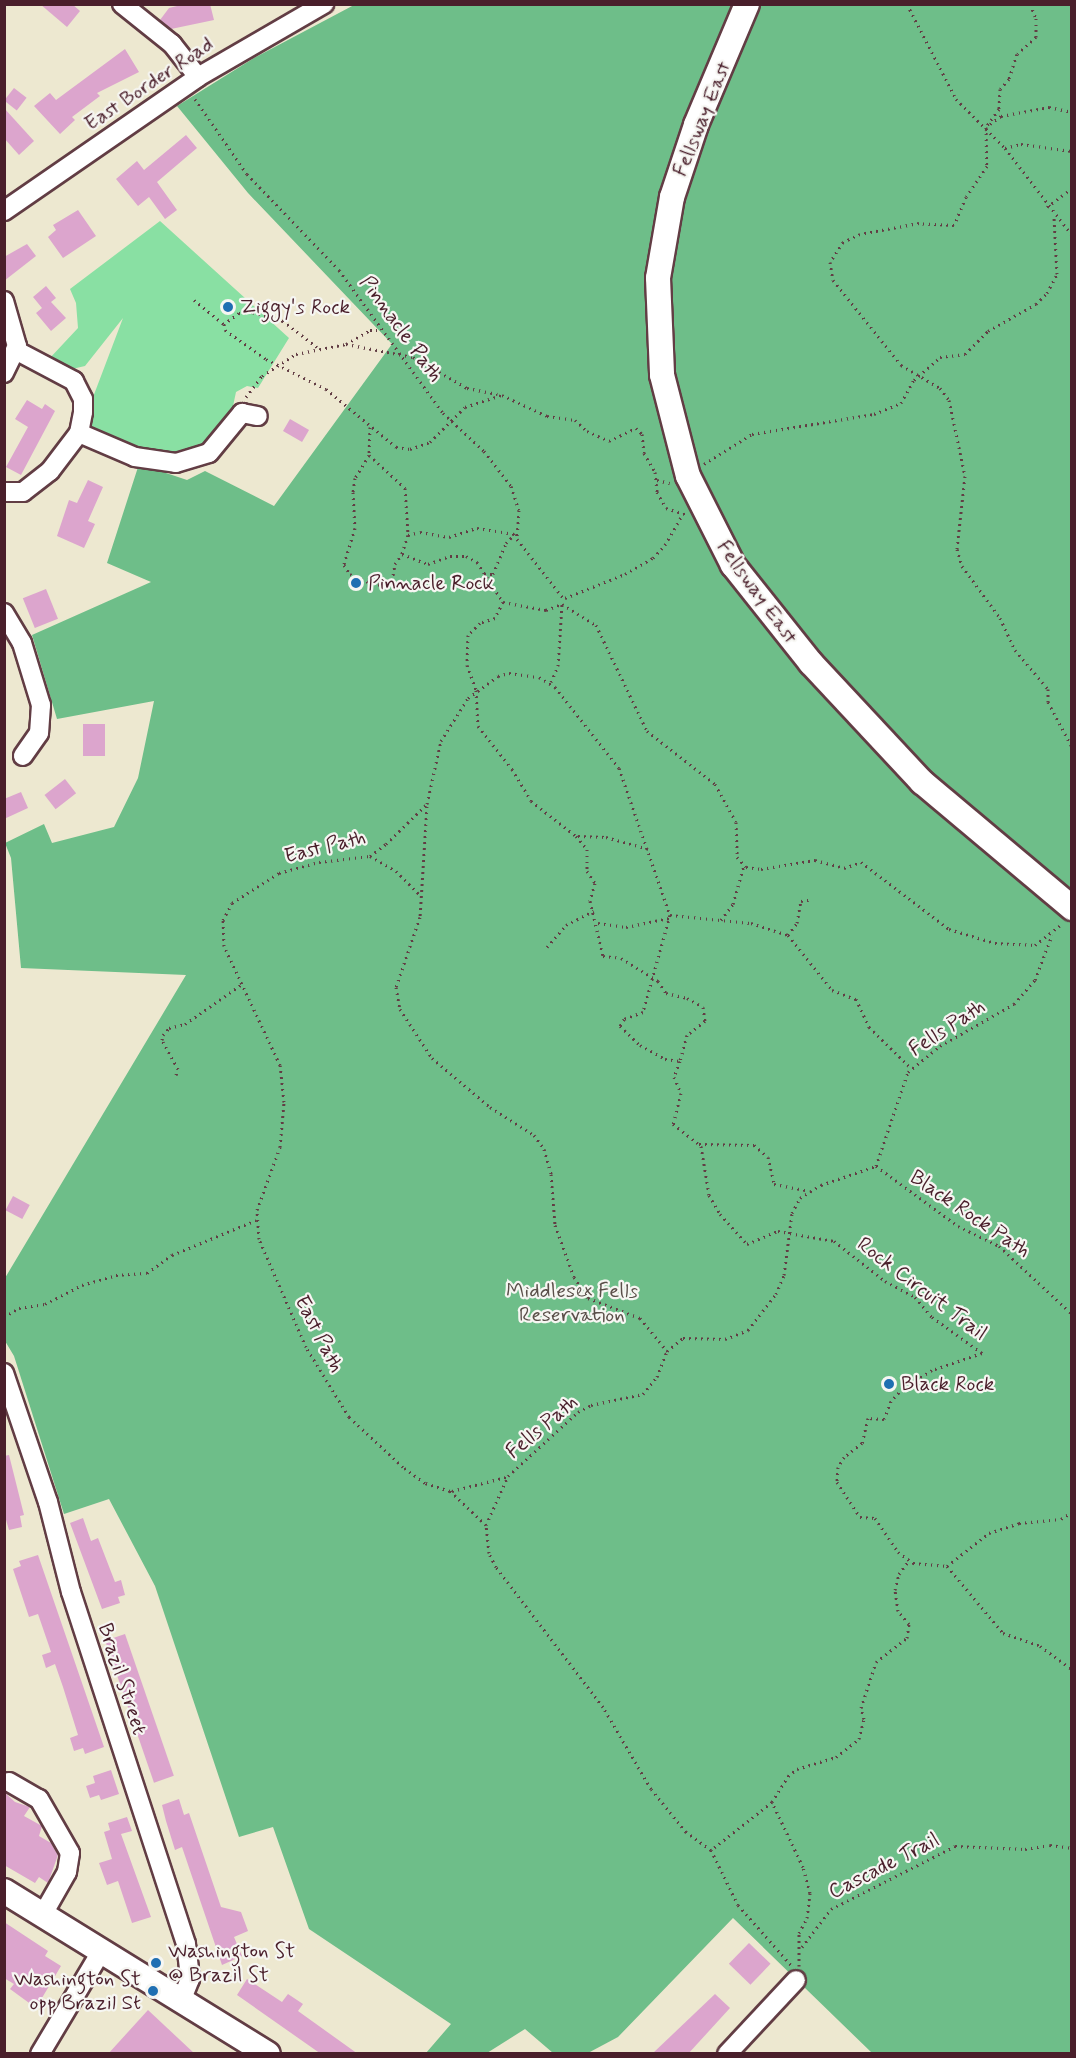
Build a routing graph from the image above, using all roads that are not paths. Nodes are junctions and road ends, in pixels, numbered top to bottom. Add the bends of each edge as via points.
1 (122, 4) edge
2 (324, 4) edge
3 (747, 4) edge
4 (191, 82) junction
5 (4, 211) edge
6 (4, 301) edge
7 (17, 351) junction
8 (4, 372) edge
9 (250, 414) road end
10 (79, 433) junction
11 (4, 492) edge
12 (4, 613) edge
13 (23, 756) dead end
14 (1071, 908) edge
15 (4, 1373) edge
16 (9, 1782) dead end
17 (4, 1891) edge
18 (43, 1914) junction
19 (102, 1950) junction
20 (796, 1980) road end
21 (182, 1999) junction
22 (47, 2050) edge
23 (268, 2054) edge
24 (727, 2054) edge

1 - 4 street via 172,44
2 - 4 street, East Border Road
3 - 14 main road, Fellsway East via 678,176 658,278 662,375 688,476 691,508 751,591 866,724 922,782
4 - 5 street, East Border Road
6 - 7 street
7 - 8 street
7 - 10 street via 74,381 83,399
9 - 10 street via 212,450 186,462 135,457
10 - 11 street via 41,480 23,492
12 - 13 street via 22,643 41,705 39,733
15 - 21 street, Brazil Street via 48,1502 81,1626 186,1944 190,1979
16 - 18 street via 39,1799 70,1853 67,1872
17 - 18 main road
18 - 19 main road
19 - 21 main road
19 - 22 street
20 - 24 street
21 - 23 main road

